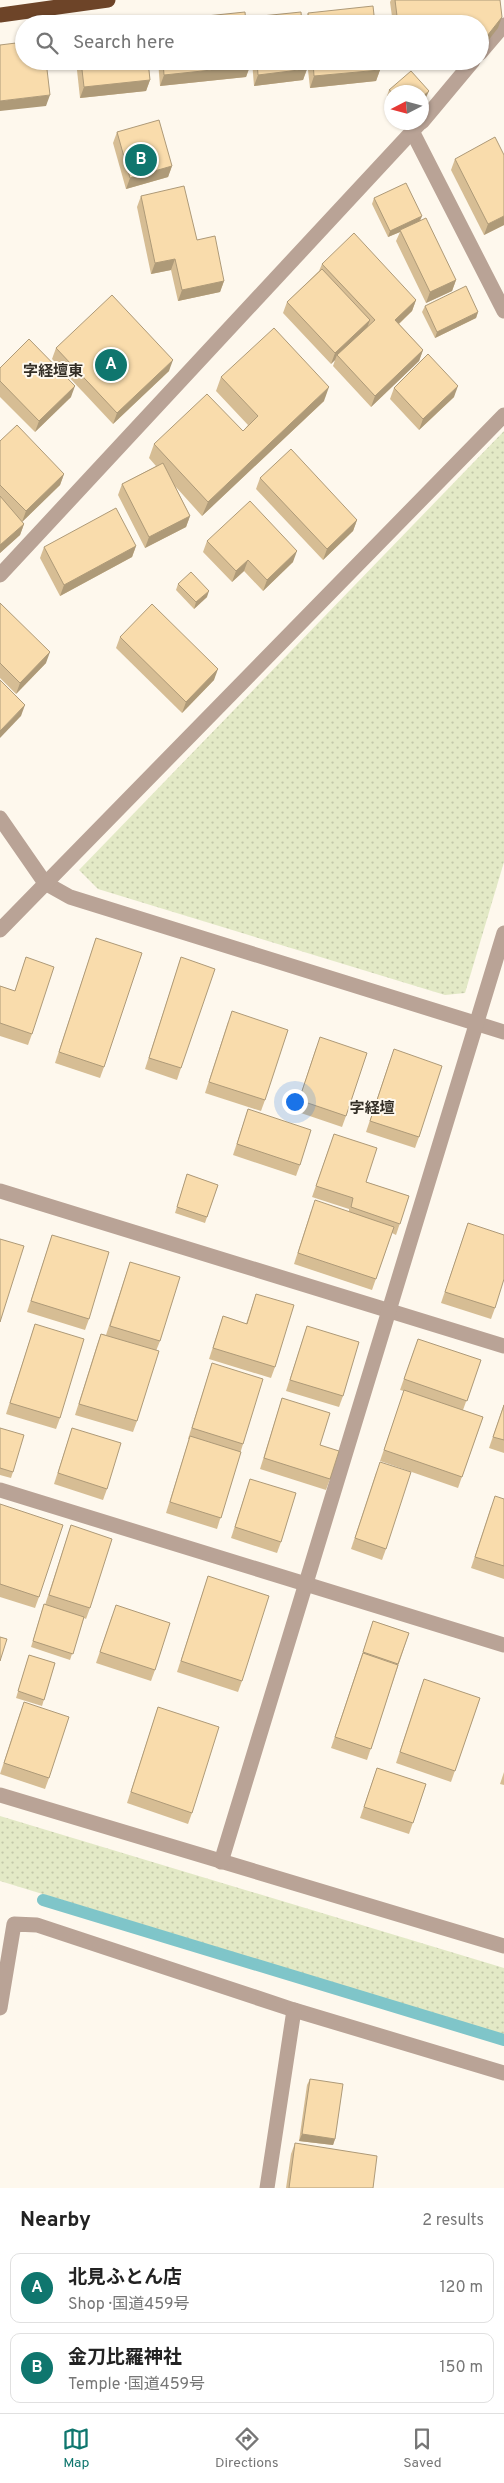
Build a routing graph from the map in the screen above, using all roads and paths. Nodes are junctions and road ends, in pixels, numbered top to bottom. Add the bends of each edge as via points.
1 (108, 0) edge
2 (0, 15) edge
3 (504, 25) edge
4 (489, 42) edge
5 (465, 70) edge
6 (429, 113) edge
7 (414, 130) edge
8 (420, 130) edge
9 (504, 311) edge
10 (504, 415) edge
11 (0, 575) edge
12 (0, 818) edge
13 (45, 883) junction
14 (0, 930) edge
15 (504, 932) edge
16 (476, 1023) junction
17 (504, 1032) edge
18 (0, 1191) edge
19 (388, 1311) junction
20 (504, 1346) edge
21 (0, 1490) edge
22 (307, 1586) junction
23 (504, 1645) edge
24 (0, 1795) edge
25 (220, 1862) junction
26 (504, 1946) edge
27 (0, 2008) edge
28 (294, 2010) junction
29 (504, 2073) edge
30 (267, 2188) edge

1 - 2 highway
3 - 4 street
5 - 6 street
7 - 11 street
8 - 9 street
10 - 13 street
12 - 13 street
13 - 14 street
13 - 16 street via 70,897
15 - 16 street
16 - 17 street
16 - 19 street
18 - 19 street
19 - 20 street
19 - 22 street
21 - 22 street
22 - 23 street
22 - 25 street
24 - 25 street
25 - 26 street
27 - 28 street via 14,1924 37,1925
28 - 29 street
28 - 30 street

